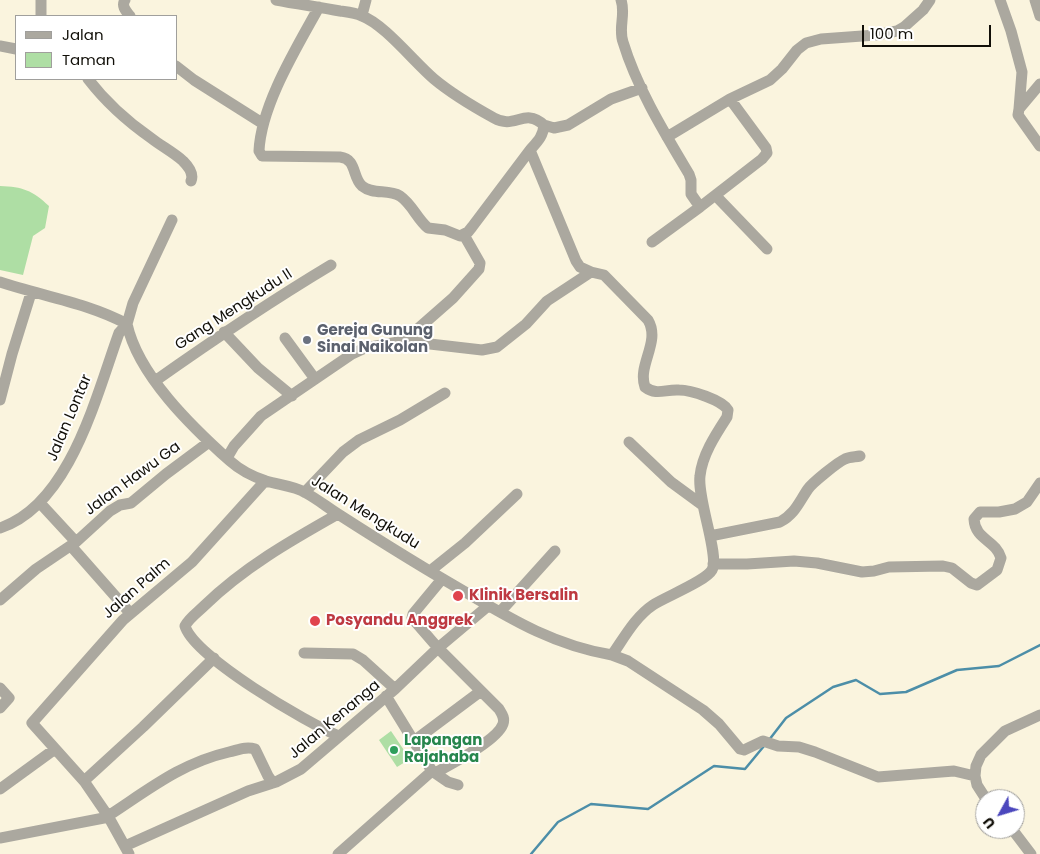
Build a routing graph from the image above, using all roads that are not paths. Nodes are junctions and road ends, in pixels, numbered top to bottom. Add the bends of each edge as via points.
1 (41, 0) edge
2 (125, 0) edge
3 (276, 0) edge
4 (366, 0) edge
5 (622, 0) edge
6 (930, 0) edge
7 (1000, 0) edge
8 (1035, 0) edge
9 (319, 7) junction
10 (41, 15) edge
11 (129, 15) edge
12 (362, 16) junction
13 (1040, 16) edge
14 (0, 46) edge
15 (15, 49) edge
16 (178, 68) edge
17 (89, 80) edge
18 (1040, 84) edge
19 (642, 88) junction
20 (730, 99) junction
21 (1020, 109) junction
22 (262, 123) junction
23 (544, 125) junction
24 (667, 137) junction
25 (1040, 146) edge
26 (530, 150) junction
27 (191, 182) dead end
28 (716, 196) junction
29 (700, 207) junction
30 (172, 220) dead end
31 (464, 234) junction
32 (652, 242) dead end
33 (767, 249) dead end
34 (331, 265) dead end
35 (591, 272) junction
36 (0, 282) edge
37 (31, 293) junction
38 (127, 324) junction
39 (224, 332) junction
40 (285, 338) dead end
41 (404, 342) junction
42 (315, 379) junction
43 (155, 381) junction
44 (445, 393) dead end
45 (292, 396) junction
46 (0, 400) edge
47 (208, 442) junction
48 (629, 442) dead end
49 (860, 456) dead end
50 (227, 458) junction
51 (265, 481) junction
52 (1040, 483) edge
53 (305, 492) junction
54 (518, 494) dead end
55 (40, 503) junction
56 (701, 504) junction
57 (338, 514) junction
58 (0, 528) edge
59 (710, 536) junction
60 (73, 544) junction
61 (555, 551) dead end
62 (713, 564) junction
63 (430, 571) junction
64 (442, 579) junction
65 (0, 600) edge
66 (488, 606) junction
67 (500, 612) junction
68 (130, 613) junction
69 (438, 648) junction
70 (304, 653) dead end
71 (612, 656) junction
72 (214, 658) junction
73 (0, 688) edge
74 (395, 688) junction
75 (481, 692) junction
76 (386, 696) junction
77 (0, 708) edge
78 (1040, 715) edge
79 (32, 724) joint
80 (338, 736) junction
81 (414, 741) junction
82 (215, 745) dead end
83 (55, 749) junction
84 (232, 752) junction
85 (434, 772) junction
86 (975, 776) junction
87 (84, 782) junction
88 (273, 783) junction
89 (458, 785) dead end
90 (0, 789) edge
91 (980, 789) edge
92 (108, 817) junction
93 (0, 838) edge
94 (1020, 839) edge
95 (127, 850) edge
96 (338, 854) edge
97 (1031, 854) edge

1 - 10 street
2 - 11 street via 124,10
3 - 9 street
4 - 12 street
5 - 19 street via 621,34
6 - 20 street via 897,31 806,43 770,80
7 - 21 street via 1022,72
8 - 13 street
9 - 12 street
9 - 22 street via 290,58
12 - 23 street via 384,31 434,79 489,115 502,122 530,117
14 - 15 street
16 - 22 street
17 - 27 street via 117,110 184,162 191,173
18 - 21 street
19 - 23 street via 611,99 568,125 554,128
19 - 24 street
20 - 24 street
20 - 28 street via 768,153
21 - 25 street via 1019,118
22 - 31 street via 259,151 262,156 344,158 352,163 362,186 398,195 428,228 460,236
23 - 26 street via 544,133
24 - 29 street via 689,174 691,194
26 - 31 street
26 - 35 street via 576,261
28 - 29 street
28 - 33 street
29 - 32 street
30 - 38 street, Jalan Lontar via 133,303
31 - 41 street via 480,262 480,269
34 - 39 street, Gang Mengkudu II
35 - 41 street via 547,301 526,324 497,347 482,350
35 - 56 street via 604,275 652,326 652,344 643,381 645,387 655,392 672,389 692,392 728,410 702,466
36 - 37 street
37 - 38 street via 101,312
37 - 46 street
38 - 43 street, Jalan Mengkudu via 129,335
38 - 55 street, Jalan Lontar via 119,333 69,464
39 - 43 street, Gang Mengkudu II
39 - 45 street via 258,368
40 - 42 street
41 - 42 street via 365,348
42 - 45 street
43 - 47 street, Jalan Mengkudu
44 - 53 street via 342,452
45 - 50 street via 261,416
47 - 50 street, Jalan Mengkudu
47 - 60 street, Jalan Hawu Ga via 136,499 110,511
48 - 56 street via 671,482
49 - 59 street via 845,458 809,487 789,518
50 - 51 street, Jalan Mengkudu
51 - 53 street, Jalan Mengkudu
51 - 68 street, Jalan Palm via 192,562
52 - 62 street via 1027,502 1015,509 980,512 974,519 979,534 998,550 1001,558 996,570 977,585 952,568 943,566 889,567 862,572 794,561
53 - 57 street, Jalan Mengkudu
54 - 63 street
55 - 58 street, Jalan Lontar via 22,518
55 - 60 street
56 - 59 street
57 - 63 street, Jalan Mengkudu
57 - 72 street via 237,576 187,622 188,632
59 - 62 street
60 - 65 street, Jalan Hawu Ga via 36,569
60 - 68 street
61 - 67 street
62 - 71 street via 704,578 644,612
63 - 64 street, Jalan Mengkudu
64 - 66 street, Jalan Mengkudu
64 - 69 street via 412,618
66 - 67 street, Jalan Mengkudu
66 - 69 street, Jalan Kenanga
67 - 71 street, Jalan Mengkudu via 547,637 585,651
68 - 79 street, Jalan Palm
69 - 74 street, Jalan Kenanga
69 - 75 street
70 - 74 street via 353,654
71 - 86 street, Jalan Mengkudu via 628,661 704,710 740,749 748,750 763,741 799,747 878,777 954,771
72 - 80 street via 278,704
72 - 87 street
73 - 77 street via 8,698
74 - 76 street, Jalan Kenanga
75 - 81 street
75 - 85 street via 502,714 503,725 482,745
76 - 80 street, Jalan Kenanga
76 - 81 street
78 - 86 street via 1005,731 987,748 976,766
79 - 83 street, Jalan Kenanga
80 - 88 street, Jalan Kenanga via 301,769
81 - 85 street
82 - 84 street
83 - 87 street, Jalan Kenanga
83 - 90 street
84 - 88 street via 248,747 255,749
84 - 92 street via 212,756 164,778
85 - 89 street
85 - 96 street
86 - 91 street
87 - 92 street, Jalan Kenanga
88 - 95 street, Jalan Kenanga via 248,791
92 - 93 street
92 - 95 street, Jalan Kenanga
94 - 97 street

